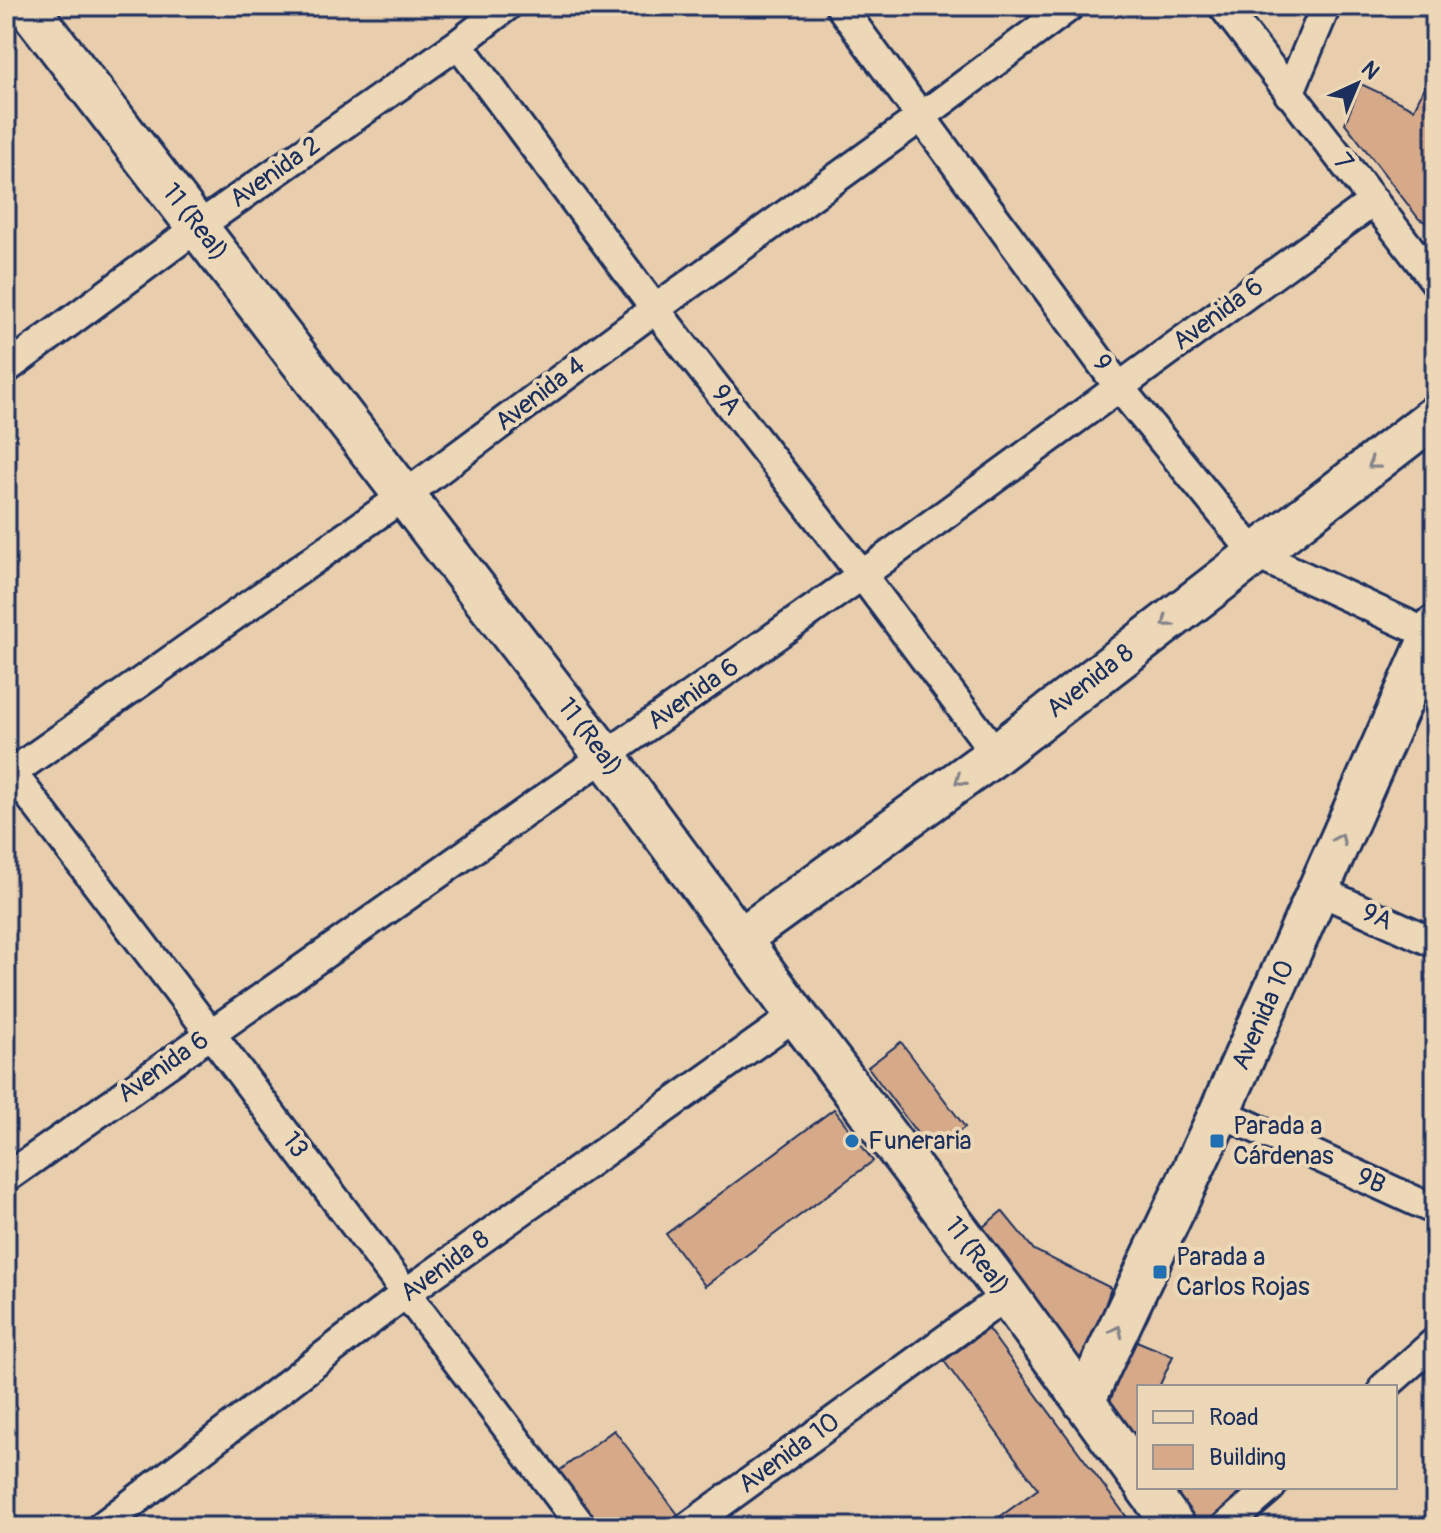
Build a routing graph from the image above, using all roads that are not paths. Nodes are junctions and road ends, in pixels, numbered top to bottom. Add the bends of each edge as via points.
1 (27, 6) edge
2 (507, 6) edge
3 (840, 6) edge
4 (1070, 6) edge
5 (1223, 6) edge
6 (1326, 6) edge
7 (458, 44) junction
8 (1289, 94) junction
9 (921, 117) junction
10 (1374, 201) junction
11 (199, 226) junction
12 (1405, 242) junction
13 (1435, 254) edge
14 (1435, 281) edge
15 (655, 309) junction
16 (6, 369) edge
17 (1119, 387) junction
18 (1435, 416) edge
19 (405, 495) junction
20 (1255, 554) junction
21 (862, 575) junction
22 (1434, 633) edge
23 (996, 754) junction
24 (605, 756) junction
25 (8, 772) edge
26 (1318, 890) junction
27 (740, 939) junction
28 (1435, 943) edge
29 (796, 1015) junction
30 (211, 1034) junction
31 (1220, 1112) junction
32 (6, 1178) edge
33 (1435, 1210) edge
34 (406, 1293) junction
35 (1007, 1295) junction
36 (1435, 1342) edge
37 (1386, 1385) edge
38 (1084, 1402) junction
39 (1137, 1474) edge
40 (1147, 1489) edge
41 (1269, 1489) edge
42 (101, 1527) edge
43 (582, 1527) edge
44 (688, 1527) edge
45 (1175, 1527) edge
46 (1225, 1527) edge

1 - 11 main road, 11 (Real)
2 - 7 street, Avenida 2
3 - 9 street, 9
4 - 9 street, Avenida 4
5 - 8 street, 7
6 - 8 street
7 - 11 street, Avenida 2
7 - 15 street, 9A
8 - 10 street, 7
9 - 15 street, Avenida 4
9 - 17 street, 9
10 - 12 street, 7
10 - 17 street, Avenida 6
11 - 16 street, Avenida 2
11 - 19 main road, 11 (Real)
12 - 13 street
12 - 14 street, 7
15 - 19 street, Avenida 4
15 - 21 street, 9A
17 - 20 street, 9
17 - 21 street, Avenida 6
18 -> 20 main road, Avenida 8
19 - 24 main road, 11 (Real)
19 - 25 street, Avenida 4
20 - 22 street, 9
20 -> 23 main road, Avenida 8
21 - 23 street, 9A
21 - 24 street, Avenida 6
26 -> 22 main road, Avenida 10
23 -> 27 main road, Avenida 8
24 - 27 main road, 11 (Real)
24 - 30 street, Avenida 6
25 - 30 street, 13
26 - 28 street, 9A
26 - 31 main road, Avenida 10
27 - 29 main road, 11 (Real)
29 - 34 street, Avenida 8
29 - 35 main road, 11 (Real)
30 - 32 street, Avenida 6
30 - 34 street, 13
31 - 33 street, 9B
38 -> 31 main road, Avenida 10
34 - 42 street, Avenida 8
34 - 43 street, 13
35 - 38 main road, 11 (Real)
35 - 44 street, Avenida 10
36 - 37 street
38 - 39 main road, 11 (Real)
40 - 45 main road
41 - 46 street

